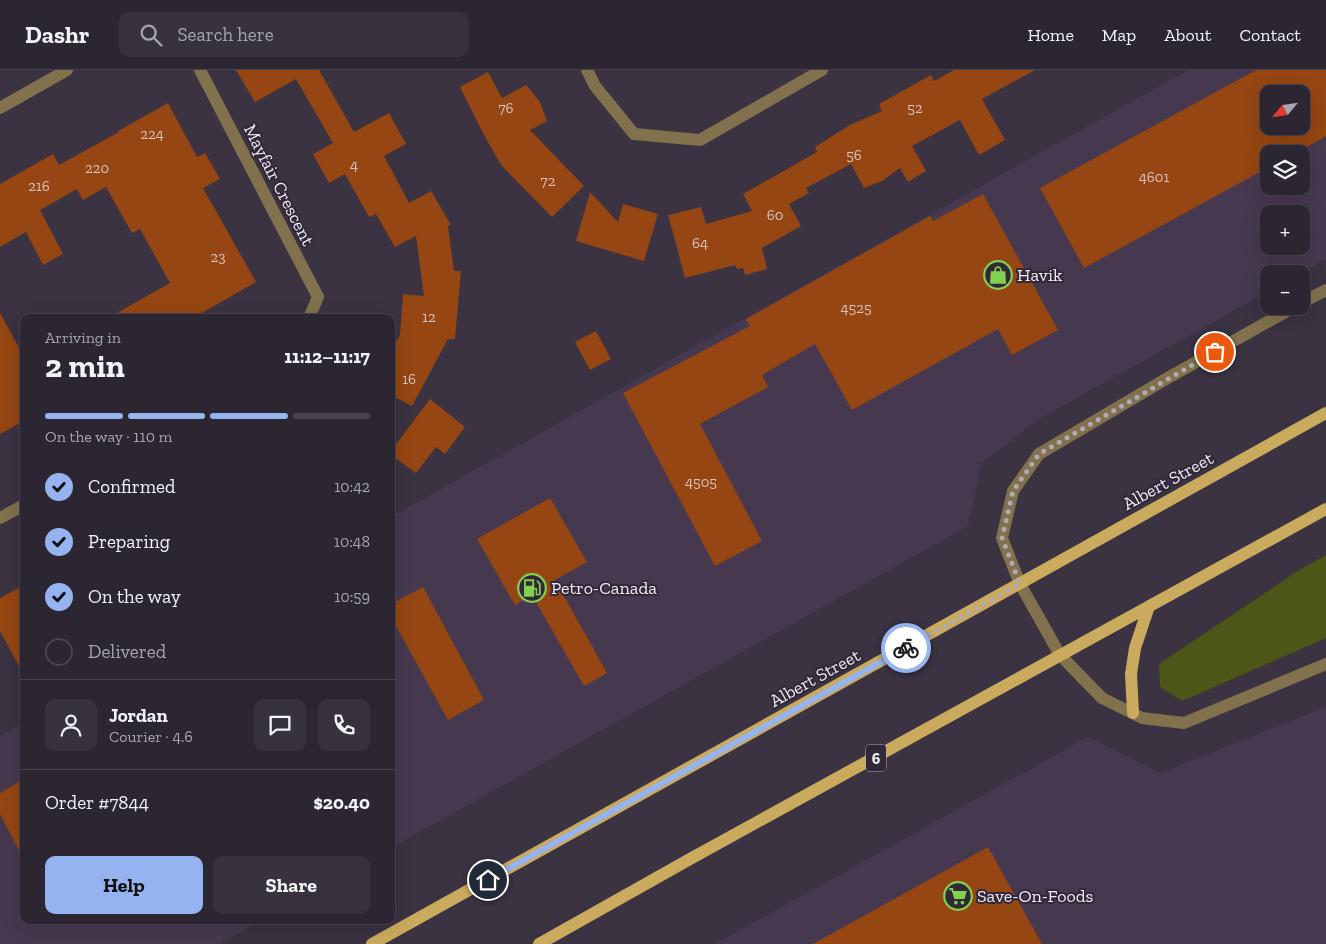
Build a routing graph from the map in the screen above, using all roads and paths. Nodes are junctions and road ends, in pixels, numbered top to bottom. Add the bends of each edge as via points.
1 (67, 70) edge
2 (200, 70) edge
3 (587, 70) edge
4 (822, 70) edge
5 (46, 75) edge
6 (0, 108) edge
7 (1326, 290) edge
8 (1310, 299) edge
9 (311, 314) edge
10 (1280, 315) edge
11 (1326, 414) edge
12 (20, 506) edge
13 (1326, 508) edge
14 (0, 518) edge
15 (1020, 584) junction
16 (1149, 606) junction
17 (1060, 655) junction
18 (1326, 664) edge
19 (1133, 713) junction
20 (372, 944) edge
21 (539, 944) edge

1 - 5 street
2 - 9 street, Mayfair Crescent via 318,297
3 - 4 street via 595,86 634,134 700,140
5 - 6 street
7 - 8 street
10 - 15 street via 1039,454 1013,491 1002,538
11 - 15 main road, Albert Street
12 - 14 street
13 - 16 main road, 6
15 - 17 street
15 - 20 main road, Albert Street
16 - 17 main road, 6
16 - 19 main road via 1135,648 1131,674
17 - 19 street via 1102,698
17 - 21 main road, 6
18 - 19 street via 1184,723 1142,718

